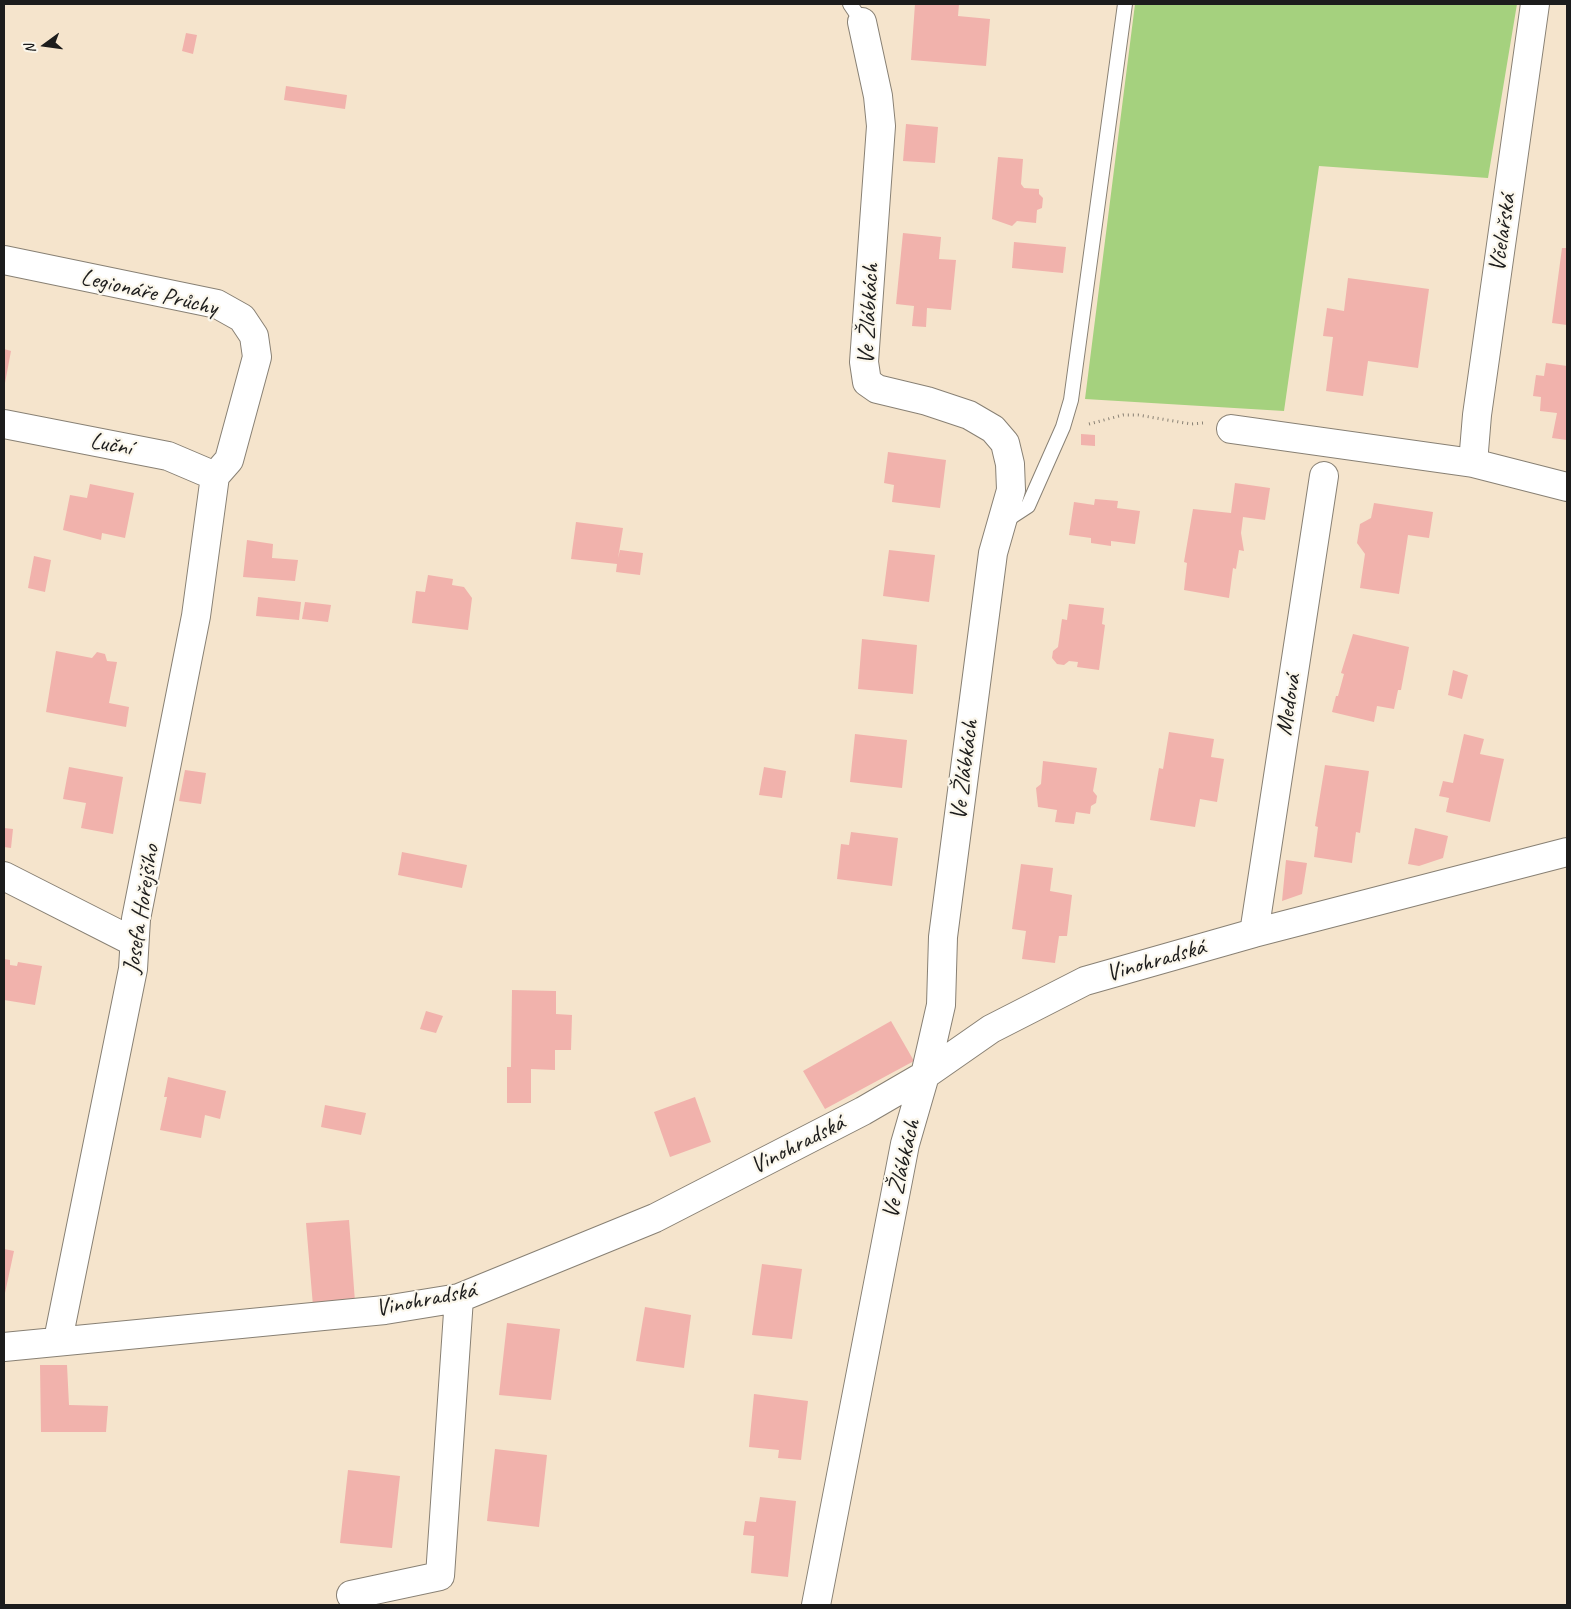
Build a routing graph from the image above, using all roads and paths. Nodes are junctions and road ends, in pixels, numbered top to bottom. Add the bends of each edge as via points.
1 (1125, 4) edge
2 (1535, 4) edge
3 (856, 13) edge
4 (4, 260) edge
5 (4, 424) edge
6 (1063, 427) junction
7 (1231, 429) joint
8 (1473, 463) junction
9 (216, 476) junction
10 (1324, 476) dead end
11 (1567, 487) edge
12 (1002, 522) junction
13 (1567, 852) edge
14 (4, 876) edge
15 (1254, 933) junction
16 (134, 942) junction
17 (925, 1075) junction
18 (459, 1298) junction
19 (58, 1340) junction
20 (4, 1347) edge
21 (351, 1595) dead end
22 (816, 1605) edge

1 - 6 lane via 1071,400
2 - 8 street, Včelařská
3 - 12 street, Ve Žlábkách via 878,96 881,126 864,362 867,382 876,389 969,415 993,429 1005,443 1010,464 1011,490
4 - 9 street, Legionáře Průchy via 217,304 242,318 254,336 257,357 229,460
5 - 9 street, Luční via 168,456
6 - 7 path via 1138,415 1191,424 1220,422
6 - 12 lane via 1028,506
7 - 8 street
8 - 11 street
9 - 16 street, Josefa Hořejšího via 196,616
10 - 15 street, Medová
12 - 17 street, Ve Žlábkách via 993,553 944,927 941,1005
13 - 15 street, Vinohradská
14 - 16 street
15 - 17 street, Vinohradská via 1085,981 991,1029
16 - 19 street, Josefa Hořejšího via 133,969
17 - 18 street, Vinohradská via 863,1111 655,1218
17 - 22 street, Ve Žlábkách via 905,1144
18 - 19 street, Vinohradská via 385,1310
18 - 21 street via 440,1576
19 - 20 street, Vinohradská

